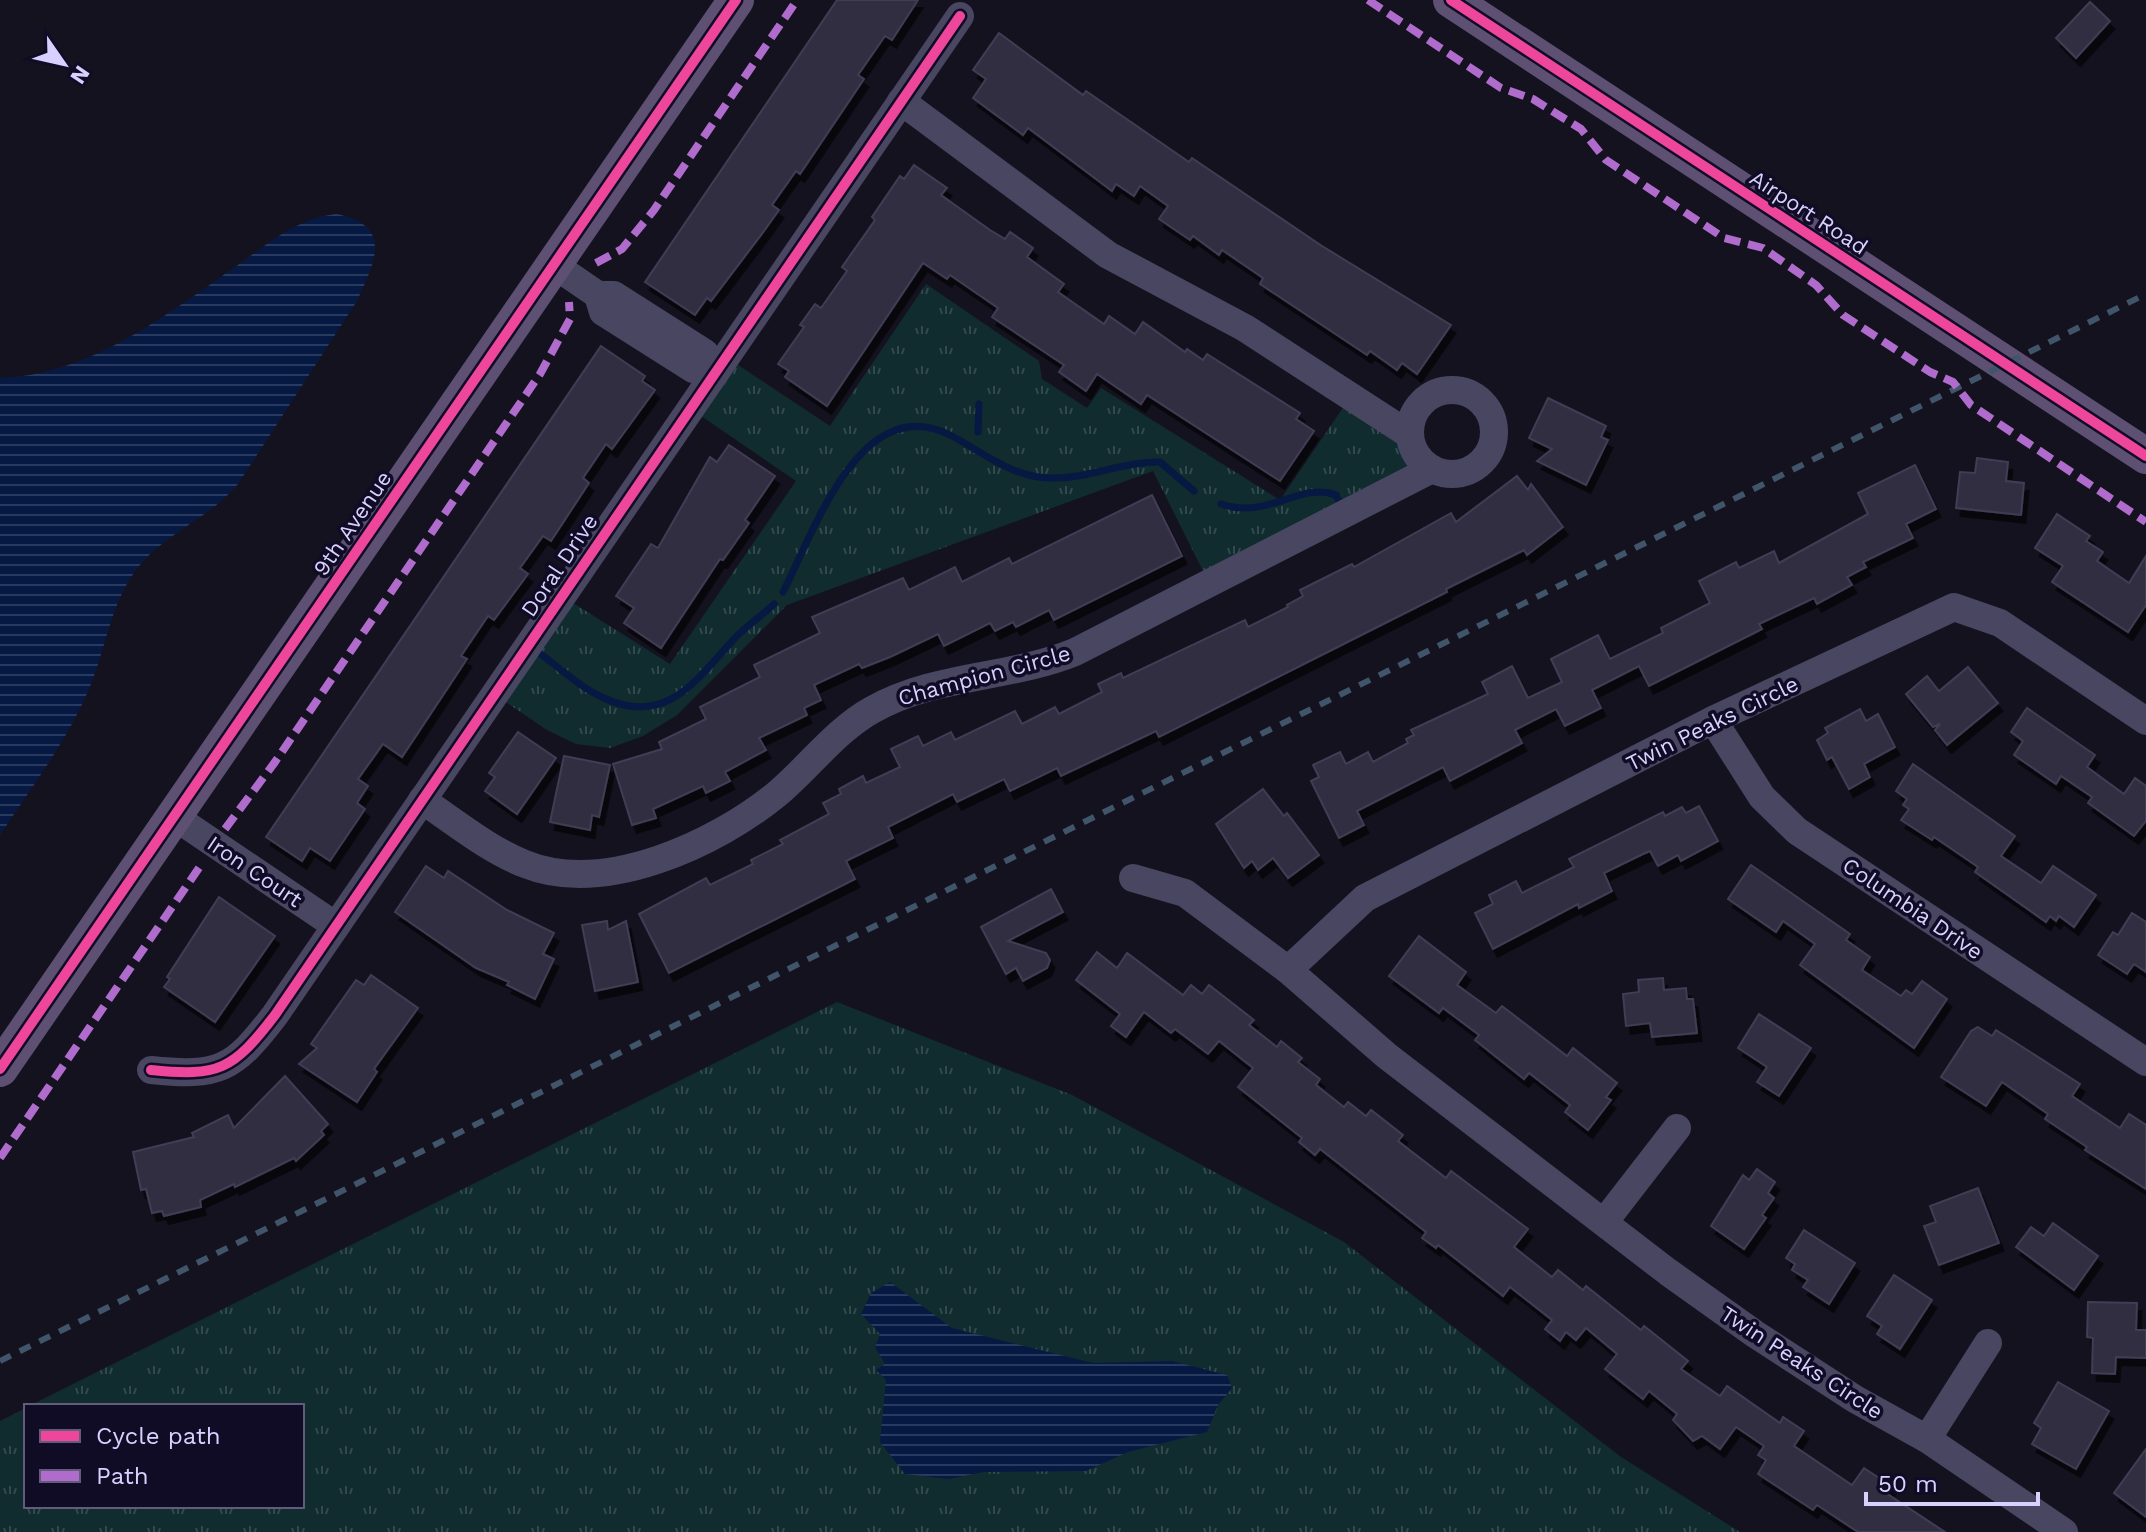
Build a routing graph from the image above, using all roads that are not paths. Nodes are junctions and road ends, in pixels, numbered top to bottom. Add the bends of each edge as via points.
1 (736, 0) edge
2 (1451, 0) edge
3 (960, 16) dead end
4 (901, 101) junction
5 (554, 265) junction
6 (714, 375) junction
7 (1410, 435) junction
8 (2146, 456) edge
9 (1432, 469) junction
10 (1713, 720) junction
11 (2146, 721) edge
12 (422, 800) junction
13 (175, 817) junction
14 (1133, 878) dead end
15 (336, 926) junction
16 (1288, 970) junction
17 (2146, 1062) edge
18 (0, 1069) edge
19 (151, 1070) dead end
20 (1677, 1128) dead end
21 (1605, 1221) junction
22 (1988, 1343) dead end
23 (1927, 1439) junction
24 (2064, 1532) edge

1 - 5 main road, 9th Avenue
2 - 8 main road, Airport Road
3 - 4 street, Doral Drive
4 - 6 street, Doral Drive
4 - 7 street via 1108,255 1245,328
5 - 6 street via 598,295 614,295 705,353
5 - 13 main road, 9th Avenue
6 - 12 street, Doral Drive
7 - 9 street via 1417,454
7 - 9 street via 1418,409 1439,392 1466,392 1488,409 1494,436 1483,461 1459,473
9 - 12 street, Champion Circle via 1075,652 1030,668 938,684 892,700 852,723 754,811 651,862 591,875 546,870 506,855
10 - 11 street, Twin Peaks Circle via 1954,607 2000,623
10 - 16 street, Twin Peaks Circle via 1365,898
10 - 17 street, Columbia Drive via 1762,797 1797,831
12 - 15 street, Doral Drive
13 - 15 street, Iron Court
13 - 18 main road, 9th Avenue
14 - 16 street, Twin Peaks Circle via 1185,893
15 - 19 street, Doral Drive via 267,1025 233,1060 202,1073
16 - 21 street, Twin Peaks Circle via 1387,1056
20 - 21 street
21 - 23 street, Twin Peaks Circle via 1755,1334
22 - 23 street
23 - 24 street, Twin Peaks Circle

